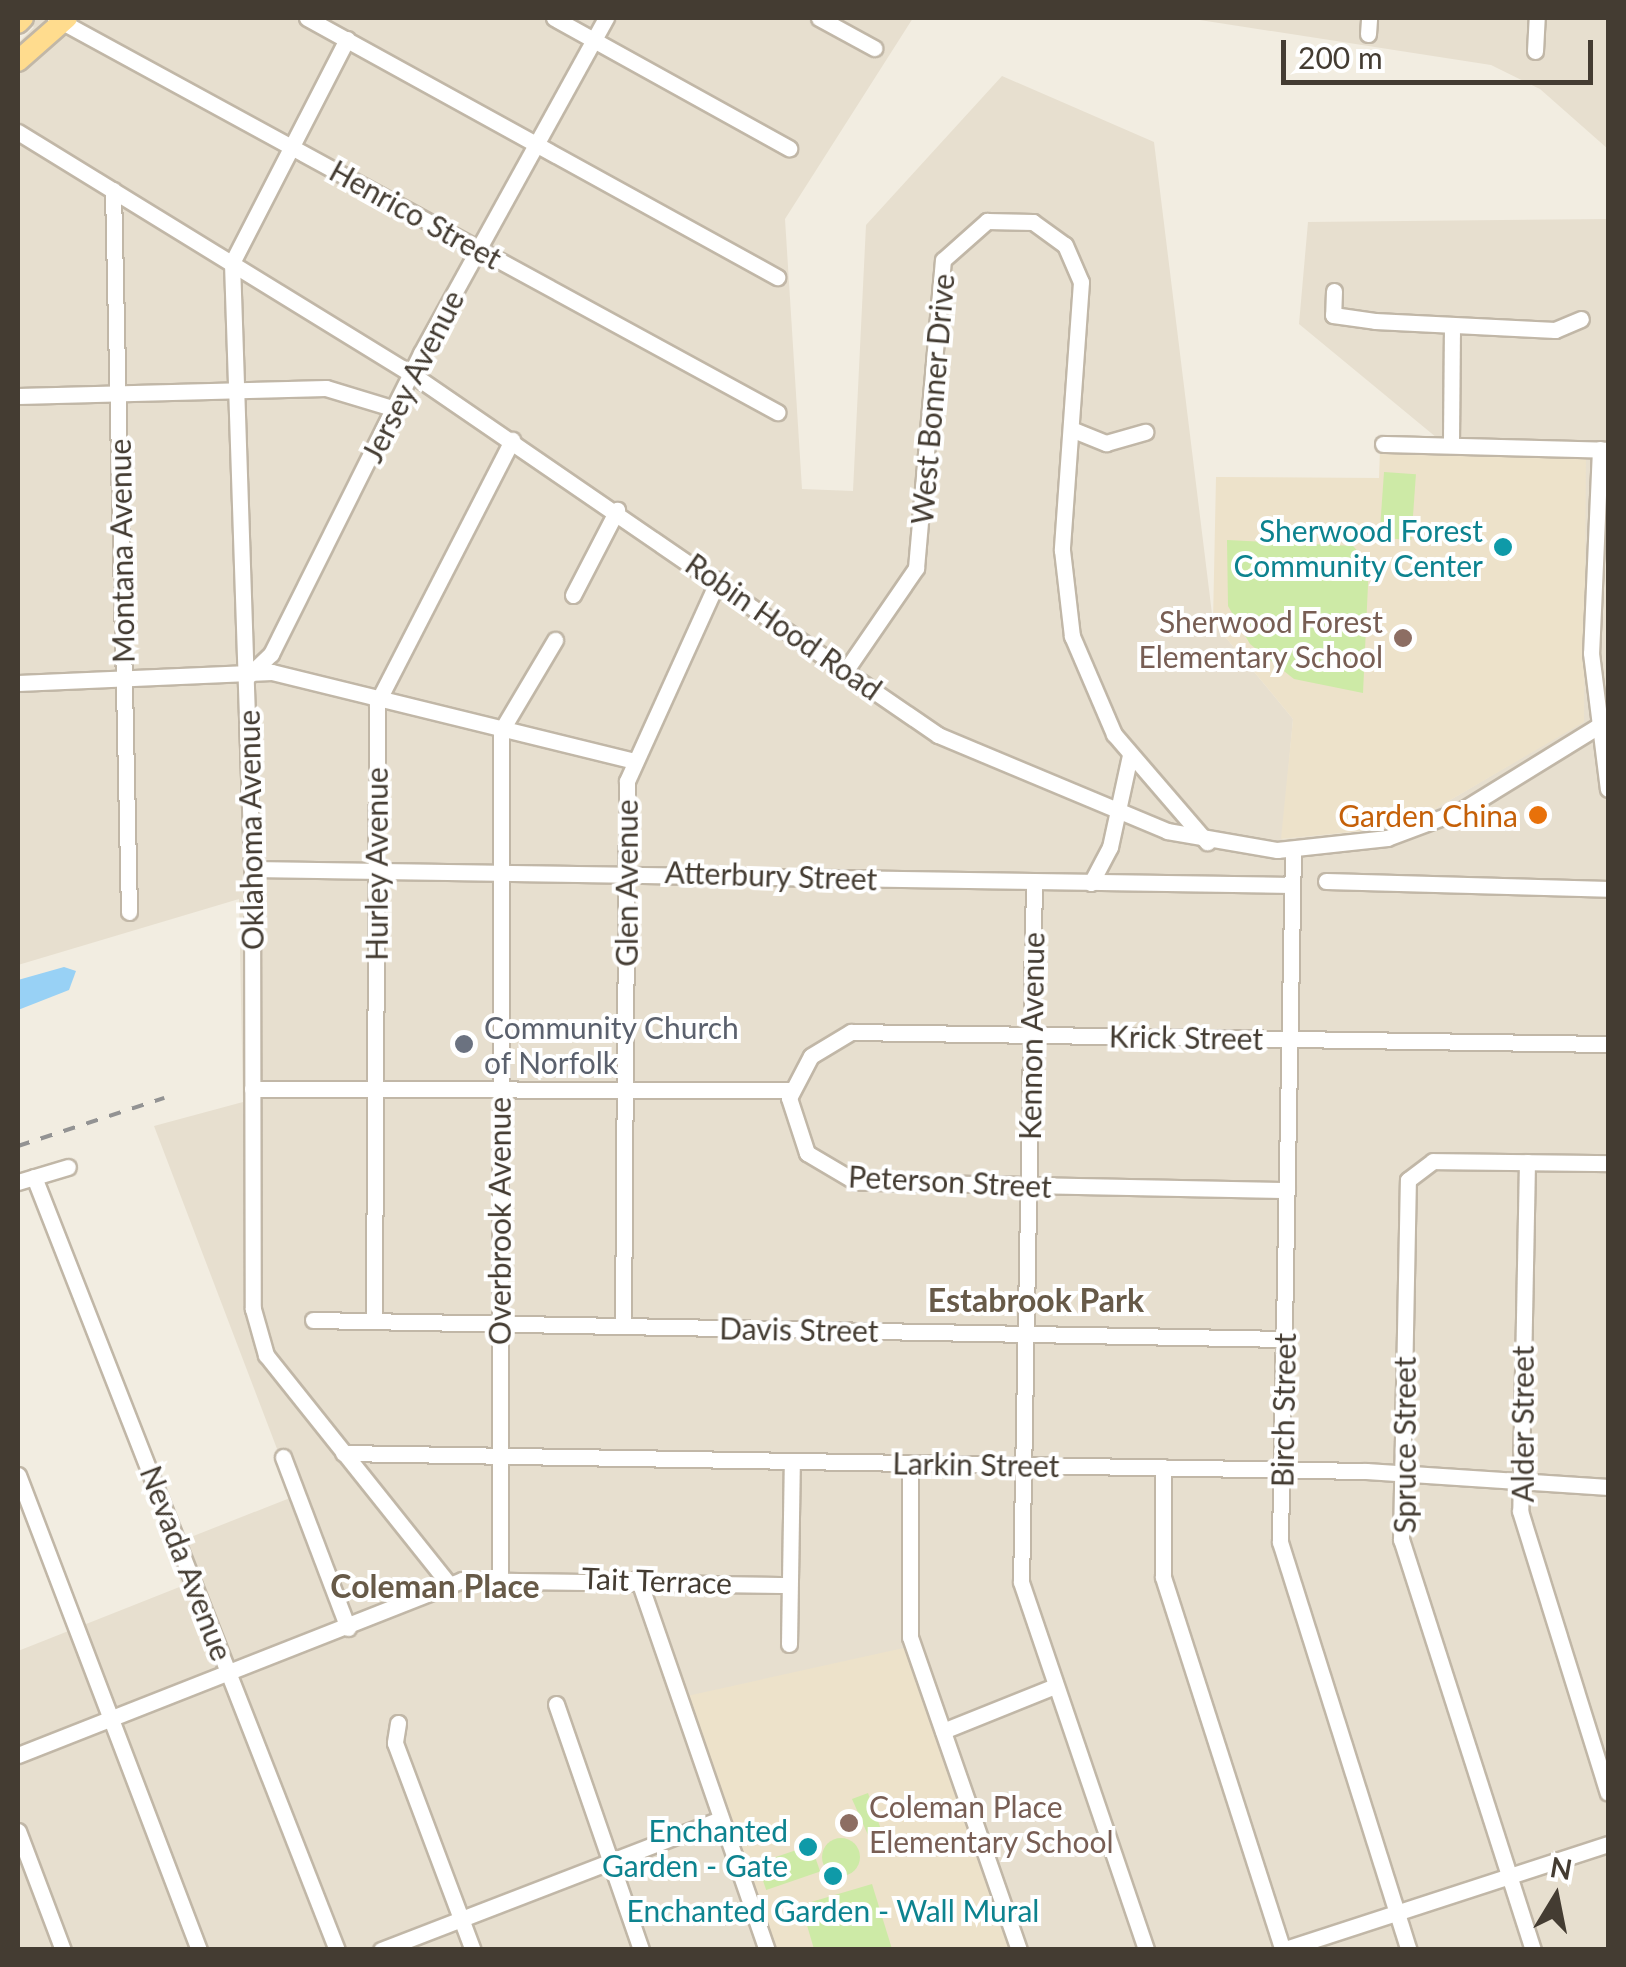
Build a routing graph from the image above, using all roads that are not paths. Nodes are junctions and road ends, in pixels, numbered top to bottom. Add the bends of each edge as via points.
1 (23, 18) edge
2 (307, 18) edge
3 (554, 18) edge
4 (606, 18) edge
5 (819, 18) edge
6 (1537, 18) edge
7 (61, 19) edge
8 (18, 23) edge
9 (347, 39) junction
10 (594, 39) junction
11 (874, 48) dead end
12 (1535, 52) dead end
13 (18, 62) edge
14 (18, 132) edge
15 (289, 144) junction
16 (536, 144) junction
17 (789, 148) dead end
18 (113, 190) junction
19 (478, 249) junction
20 (232, 262) junction
21 (777, 276) dead end
22 (1334, 292) dead end
23 (1581, 319) dead end
24 (1452, 326) junction
25 (412, 374) junction
26 (236, 390) junction
27 (118, 394) junction
28 (18, 396) edge
29 (395, 410) junction
30 (777, 412) dead end
31 (1071, 429) junction
32 (1145, 432) dead end
33 (512, 440) junction
34 (1451, 442) junction
35 (1383, 444) dead end
36 (1604, 449) edge
37 (616, 510) junction
38 (718, 580) junction
39 (573, 595) dead end
40 (555, 640) dead end
41 (846, 670) junction
42 (246, 678) junction
43 (124, 681) junction
44 (1600, 682) edge
45 (18, 683) edge
46 (379, 698) junction
47 (1602, 724) edge
48 (502, 728) junction
49 (1130, 755) junction
50 (630, 760) junction
51 (1608, 789) edge
52 (1113, 811) junction
53 (1207, 842) junction
54 (1294, 850) junction
55 (376, 868) junction
56 (252, 869) junction
57 (499, 869) junction
58 (625, 870) junction
59 (1326, 880) dead end
60 (1034, 882) junction
61 (1091, 883) junction
62 (1290, 885) junction
63 (1608, 888) edge
64 (129, 912) dead end
65 (1032, 1034) junction
66 (1290, 1038) junction
67 (1608, 1044) edge
68 (376, 1088) junction
69 (624, 1088) junction
70 (252, 1089) junction
71 (498, 1089) junction
72 (790, 1090) junction
73 (1527, 1162) junction
74 (1608, 1163) edge
75 (68, 1167) dead end
76 (34, 1177) junction
77 (18, 1182) edge
78 (1028, 1186) junction
79 (1287, 1190) junction
80 (313, 1320) dead end
81 (374, 1320) junction
82 (499, 1324) junction
83 (622, 1326) junction
84 (1026, 1333) junction
85 (1284, 1339) junction
86 (343, 1453) junction
87 (499, 1453) junction
88 (283, 1458) dead end
89 (792, 1462) junction
90 (910, 1463) junction
91 (1024, 1466) junction
92 (1164, 1467) junction
93 (1282, 1469) junction
94 (1401, 1473) junction
95 (18, 1475) edge
96 (1520, 1483) junction
97 (1608, 1487) edge
98 (500, 1577) junction
99 (638, 1578) junction
100 (449, 1584) junction
101 (789, 1584) junction
102 (348, 1628) junction
103 (789, 1644) dead end
104 (230, 1674) junction
105 (1055, 1686) junction
106 (556, 1704) dead end
107 (110, 1720) junction
108 (398, 1723) dead end
109 (944, 1731) junction
110 (18, 1755) edge
111 (1608, 1793) edge
112 (721, 1818) junction
113 (18, 1831) edge
114 (1608, 1844) edge
115 (611, 1864) junction
116 (1510, 1875) junction
117 (1397, 1912) junction
118 (461, 1919) junction
119 (1283, 1949) edge
120 (63, 1950) edge
121 (200, 1950) edge
122 (337, 1950) edge
123 (381, 1950) edge
124 (472, 1950) edge
125 (640, 1950) edge
126 (767, 1950) edge
127 (1019, 1950) edge
128 (1146, 1950) edge
129 (1408, 1950) edge
130 (1532, 1950) edge

1 - 8 main road
2 - 9 street
3 - 10 street
4 - 10 street, Jersey Avenue
5 - 11 street
6 - 12 street
7 - 13 main road
7 - 15 street, Henrico Street
9 - 15 street, Oklahoma Avenue
9 - 16 street
10 - 16 street, Jersey Avenue
10 - 17 street
14 - 18 street, Robin Hood Road
15 - 19 street, Henrico Street
15 - 20 street, Oklahoma Avenue
16 - 19 street, Jersey Avenue
16 - 21 street
18 - 20 street, Robin Hood Road
18 - 27 street, Montana Avenue
19 - 25 street, Jersey Avenue
19 - 30 street, Henrico Street
20 - 25 street, Robin Hood Road
20 - 26 street, Oklahoma Avenue
22 - 24 street via 1333,315
23 - 24 street via 1555,330
24 - 34 street
25 - 29 street, Jersey Avenue
25 - 33 street, Robin Hood Road
26 - 27 street
26 - 29 street via 326,388
26 - 42 street, Oklahoma Avenue
27 - 28 street
27 - 43 street, Montana Avenue
29 - 42 street, Jersey Avenue via 271,654
31 - 32 street via 1106,443
31 - 41 street, West Bonner Drive via 1080,282 1073,256 1033,222 974,226 939,270 916,568
31 - 49 street via 1066,606 1098,706
33 - 37 street, Robin Hood Road
33 - 46 street, Hurley Avenue
34 - 35 street
34 - 36 street
36 - 44 street
37 - 38 street, Robin Hood Road
37 - 39 street
38 - 41 street, Robin Hood Road
38 - 50 street, Glen Avenue
40 - 48 street, Overbrook Avenue
41 - 52 street, Robin Hood Road via 945,739
42 - 43 street
42 - 46 street via 286,674
42 - 56 street, Oklahoma Avenue
43 - 45 street
43 - 64 street, Montana Avenue
44 - 47 street
46 - 48 street
46 - 55 street, Hurley Avenue
47 - 51 street
47 - 54 street, Robin Hood Road via 1438,821
48 - 50 street
48 - 57 street, Overbrook Avenue
49 - 52 street
49 - 53 street
50 - 58 street, Glen Avenue
52 - 53 street, Robin Hood Road
52 - 61 street via 1110,848
53 - 54 street, Robin Hood Road
54 - 62 street, Birch Street
55 - 56 street, Atterbury Street
55 - 57 street, Atterbury Street
55 - 68 street, Hurley Avenue
56 - 70 street, Oklahoma Avenue
57 - 58 street, Atterbury Street
57 - 71 street, Overbrook Avenue
58 - 60 street, Atterbury Street
58 - 69 street, Glen Avenue
59 - 63 street
60 - 61 street, Atterbury Street
60 - 65 street, Kennon Avenue
61 - 62 street, Atterbury Street
62 - 66 street, Birch Street
65 - 66 street, Krick Street
65 - 72 street, Krick Street via 852,1032 820,1047
65 - 78 street, Kennon Avenue
66 - 67 street, Krick Street
66 - 79 street, Birch Street
68 - 70 street
68 - 71 street
68 - 81 street, Hurley Avenue
69 - 71 street
69 - 72 street
69 - 83 street, Glen Avenue
70 - 86 street, Oklahoma Avenue via 255,1325 266,1355
71 - 82 street, Overbrook Avenue
72 - 78 street, Peterson Street via 798,1141 842,1179
73 - 74 street, Spruce Street
73 - 94 street, Spruce Street via 1425,1162 1408,1180
73 - 96 street, Alder Street
75 - 76 street
76 - 77 street
76 - 104 street, Nevada Avenue
78 - 79 street, Peterson Street
78 - 84 street, Kennon Avenue
79 - 85 street, Birch Street
80 - 81 street, Davis Street
81 - 82 street, Davis Street
82 - 83 street, Davis Street
82 - 87 street, Overbrook Avenue
83 - 84 street, Davis Street
84 - 85 street, Davis Street
84 - 91 street, Kennon Avenue
85 - 93 street, Birch Street
86 - 87 street, Larkin Street
86 - 100 street, Oklahoma Avenue
87 - 89 street, Larkin Street
87 - 98 street, Overbrook Avenue
88 - 102 street
89 - 90 street, Larkin Street
89 - 101 street
90 - 91 street, Larkin Street
90 - 109 street via 908,1624
91 - 92 street, Larkin Street
91 - 105 street, Kennon Avenue via 1022,1593
92 - 93 street, Larkin Street
92 - 119 street via 1163,1576
93 - 94 street, Larkin Street
93 - 117 street, Birch Street via 1282,1556
94 - 96 street, Larkin Street
94 - 116 street, Spruce Street via 1401,1540
95 - 107 street
96 - 97 street, Larkin Street
96 - 111 street, Alder Street via 1522,1525
98 - 99 street, Tait Terrace
98 - 100 street, Tait Terrace
99 - 101 street, Tait Terrace
99 - 112 street
100 - 102 street, Tait Terrace
101 - 103 street
102 - 104 street, Tait Terrace
104 - 107 street, Tait Terrace
104 - 122 street, Nevada Avenue
105 - 109 street
105 - 128 street, Kennon Avenue
106 - 115 street
107 - 110 street, Tait Terrace
107 - 121 street
108 - 118 street via 395,1743
109 - 127 street
112 - 115 street
112 - 126 street
113 - 120 street
114 - 116 street
115 - 118 street
115 - 125 street
116 - 117 street
116 - 130 street, Spruce Street
117 - 119 street
117 - 129 street, Birch Street
118 - 123 street
118 - 124 street

